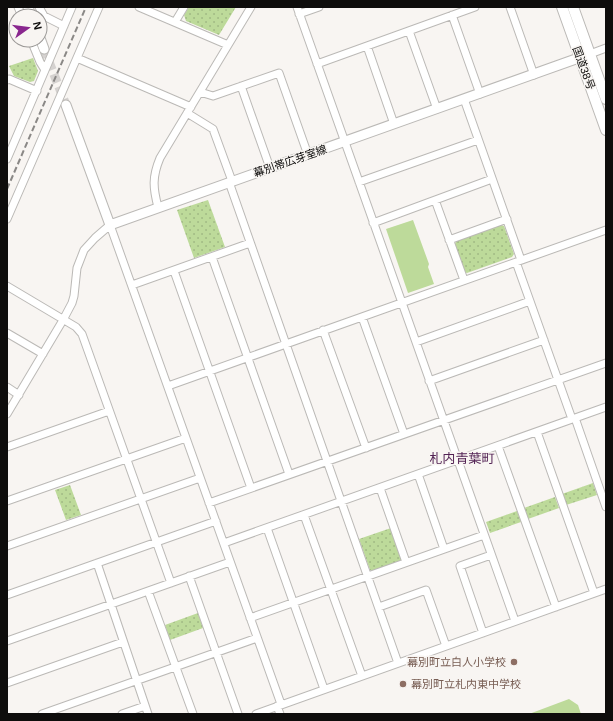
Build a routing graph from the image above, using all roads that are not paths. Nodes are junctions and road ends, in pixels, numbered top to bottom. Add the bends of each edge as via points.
1 (39, 7) edge
2 (72, 7) edge
3 (99, 7) edge
4 (139, 7) edge
5 (184, 7) edge
6 (251, 7) edge
7 (319, 7) edge
8 (475, 7) edge
9 (510, 7) edge
10 (562, 7) edge
11 (573, 7) edge
12 (298, 11) edge
13 (452, 16) junction
14 (175, 22) junction
15 (64, 26) junction
16 (409, 31) junction
17 (228, 45) junction
18 (366, 46) junction
19 (34, 48) edge
20 (606, 48) edge
21 (585, 56) junction
22 (77, 58) junction
23 (317, 64) junction
24 (45, 70) junction
25 (534, 75) junction
26 (8, 77) edge
27 (241, 86) junction
28 (37, 91) junction
29 (200, 92) junction
30 (480, 94) junction
31 (464, 99) junction
32 (606, 99) edge
33 (66, 105) tunnel mouth
34 (437, 109) junction
35 (189, 110) junction
36 (394, 124) junction
37 (606, 130) edge
38 (7, 139) edge
39 (478, 140) junction
40 (14, 142) junction
41 (345, 142) junction
42 (308, 155) junction
43 (7, 159) edge
44 (270, 168) junction
45 (492, 179) junction
46 (231, 182) junction
47 (359, 182) junction
48 (435, 200) junction
49 (158, 208) junction
50 (7, 219) edge
51 (507, 220) junction
52 (373, 222) junction
53 (110, 226) junction
54 (606, 230) edge
55 (450, 240) junction
56 (250, 243) junction
57 (212, 257) junction
58 (518, 261) junction
59 (174, 270) junction
60 (464, 280) junction
61 (132, 285) junction
62 (7, 286) edge
63 (402, 302) junction
64 (530, 302) junction
65 (362, 317) junction
66 (63, 320) junction
67 (324, 330) junction
68 (7, 333) edge
69 (544, 340) junction
70 (416, 342) junction
71 (286, 344) junction
72 (43, 354) junction
73 (248, 357) junction
74 (606, 363) edge
75 (209, 371) junction
76 (558, 380) junction
77 (430, 381) junction
78 (168, 386) junction
79 (7, 387) edge
80 (19, 395) junction
81 (606, 407) edge
82 (110, 412) junction
83 (7, 414) edge
84 (573, 419) junction
85 (444, 420) junction
86 (537, 432) junction
87 (404, 434) junction
88 (186, 438) junction
89 (498, 446) junction
90 (7, 447) edge
91 (366, 448) junction
92 (126, 458) junction
93 (458, 460) junction
94 (328, 461) junction
95 (289, 474) junction
96 (418, 474) junction
97 (200, 478) junction
98 (251, 488) junction
99 (380, 488) junction
100 (141, 498) junction
101 (7, 500) edge
102 (342, 501) junction
103 (209, 503) junction
104 (606, 506) edge
105 (304, 515) junction
106 (216, 521) junction
107 (267, 528) junction
108 (484, 535) junction
109 (156, 542) junction
110 (224, 543) junction
111 (7, 546) edge
112 (444, 549) junction
113 (491, 555) junction
114 (230, 562) junction
115 (406, 562) junction
116 (97, 563) junction
117 (189, 576) junction
118 (368, 576) junction
119 (171, 583) junction
120 (331, 590) junction
121 (606, 590) edge
122 (148, 591) junction
123 (594, 593) junction
124 (7, 595) edge
125 (293, 603) junction
126 (110, 604) junction
127 (379, 607) junction
128 (556, 607) junction
129 (250, 618) junction
130 (515, 621) junction
131 (483, 633) junction
132 (257, 638) junction
133 (7, 641) edge
134 (123, 642) junction
135 (446, 646) junction
136 (215, 652) junction
137 (398, 663) junction
138 (176, 666) junction
139 (362, 676) junction
140 (136, 681) junction
141 (7, 683) edge
142 (324, 689) junction
143 (279, 705) junction
144 (145, 706) junction
145 (42, 714) edge
146 (122, 714) edge
147 (148, 714) edge
148 (193, 714) edge
149 (238, 714) edge
150 (256, 714) edge
151 (280, 714) edge

1 - 15 street via 44,16
2 - 15 street
3 - 22 street
4 - 14 street
5 - 14 street
6 - 17 street
7 - 12 street
8 - 13 street
9 - 25 street
10 - 21 highway, 国道38号
11 - 21 highway, 国道38号
12 - 23 street
13 - 16 street
13 - 30 street
14 - 17 street
15 - 24 street
16 - 18 street
16 - 34 street
17 - 29 street
18 - 23 street
18 - 36 street
19 - 24 street
20 - 21 street
21 - 25 main road, 幕別帯広芽室線
21 - 32 highway, 国道38号
21 - 37 highway, 国道38号
22 - 35 street
22 - 50 street
23 - 41 street
24 - 28 street
25 - 30 main road, 幕別帯広芽室線
26 - 28 street
27 - 29 street via 213,96
27 - 42 street via 279,73
27 - 44 street
28 - 40 street
29 - 35 street
30 - 31 main road, 幕別帯広芽室線
31 - 34 main road, 幕別帯広芽室線
31 - 39 street
33 - 53 main road
34 - 36 main road, 幕別帯広芽室線
35 - 46 street via 213,129
35 - 49 street via 156,168 154,190
36 - 41 main road, 幕別帯広芽室線
38 - 40 street
39 - 45 street
39 - 47 street
40 - 43 street
41 - 42 main road, 幕別帯広芽室線
41 - 47 street
42 - 44 main road, 幕別帯広芽室線
44 - 46 main road, 幕別帯広芽室線
45 - 48 street
45 - 51 street
46 - 49 main road, 幕別帯広芽室線
46 - 56 street
47 - 52 street
48 - 52 street
48 - 55 street
49 - 53 main road, 幕別帯広芽室線
51 - 55 street
51 - 58 street
52 - 63 street
53 - 61 street
53 - 66 street via 84,250 77,268 74,296
54 - 58 street
55 - 60 street
56 - 57 street
56 - 71 street
57 - 59 street
57 - 73 street
58 - 60 street
58 - 64 street
59 - 61 street
59 - 75 street
60 - 63 street
61 - 78 street
62 - 66 street
63 - 65 street
63 - 70 street
64 - 69 street
64 - 70 street
65 - 67 street
65 - 87 street
66 - 72 street
66 - 82 street via 76,327 82,334
67 - 71 street
67 - 91 street
68 - 72 street
69 - 76 street
69 - 77 street
70 - 77 street
71 - 73 street
71 - 94 street
72 - 80 street
73 - 75 street
73 - 95 street
74 - 76 street
75 - 78 street
75 - 98 street
76 - 84 street
76 - 85 street
77 - 85 street
78 - 88 street
79 - 80 street
80 - 83 street
81 - 84 street
82 - 90 street
82 - 92 street
84 - 86 street
84 - 104 street
85 - 87 street
85 - 93 street
86 - 89 street
86 - 123 street
87 - 91 street
88 - 92 street
88 - 97 street
89 - 93 street
89 - 128 street
91 - 94 street
92 - 100 street
92 - 101 street
93 - 96 street
93 - 108 street
94 - 95 street
94 - 102 street
95 - 98 street
96 - 99 street
96 - 112 street
97 - 100 street
97 - 103 street
98 - 103 street
99 - 102 street
99 - 115 street
100 - 109 street
100 - 111 street
102 - 105 street
102 - 118 street
103 - 106 street
105 - 107 street
105 - 120 street
106 - 109 street
106 - 110 street
107 - 110 street
107 - 125 street
108 - 112 street
108 - 113 street
109 - 116 street
109 - 119 street
110 - 114 street
112 - 115 street
113 - 130 street
113 - 131 street via 460,566
114 - 117 street
114 - 129 street
115 - 118 street
116 - 124 street
116 - 126 street
117 - 119 street
117 - 136 street
118 - 120 street
118 - 127 street
119 - 122 street
120 - 125 street
120 - 139 street
121 - 123 street
122 - 126 street
122 - 138 street
123 - 128 street
125 - 129 street
125 - 142 street
126 - 133 street
126 - 134 street
127 - 135 street via 426,590
127 - 137 street
128 - 130 street
129 - 132 street
130 - 131 street
131 - 135 street
132 - 136 street
132 - 143 street
134 - 140 street
134 - 141 street
135 - 137 street
136 - 138 street
136 - 149 street
137 - 139 street
138 - 140 street
138 - 148 street
139 - 142 street
140 - 144 street
140 - 145 street
142 - 143 street
143 - 150 street
143 - 151 street
144 - 146 street
144 - 147 street

